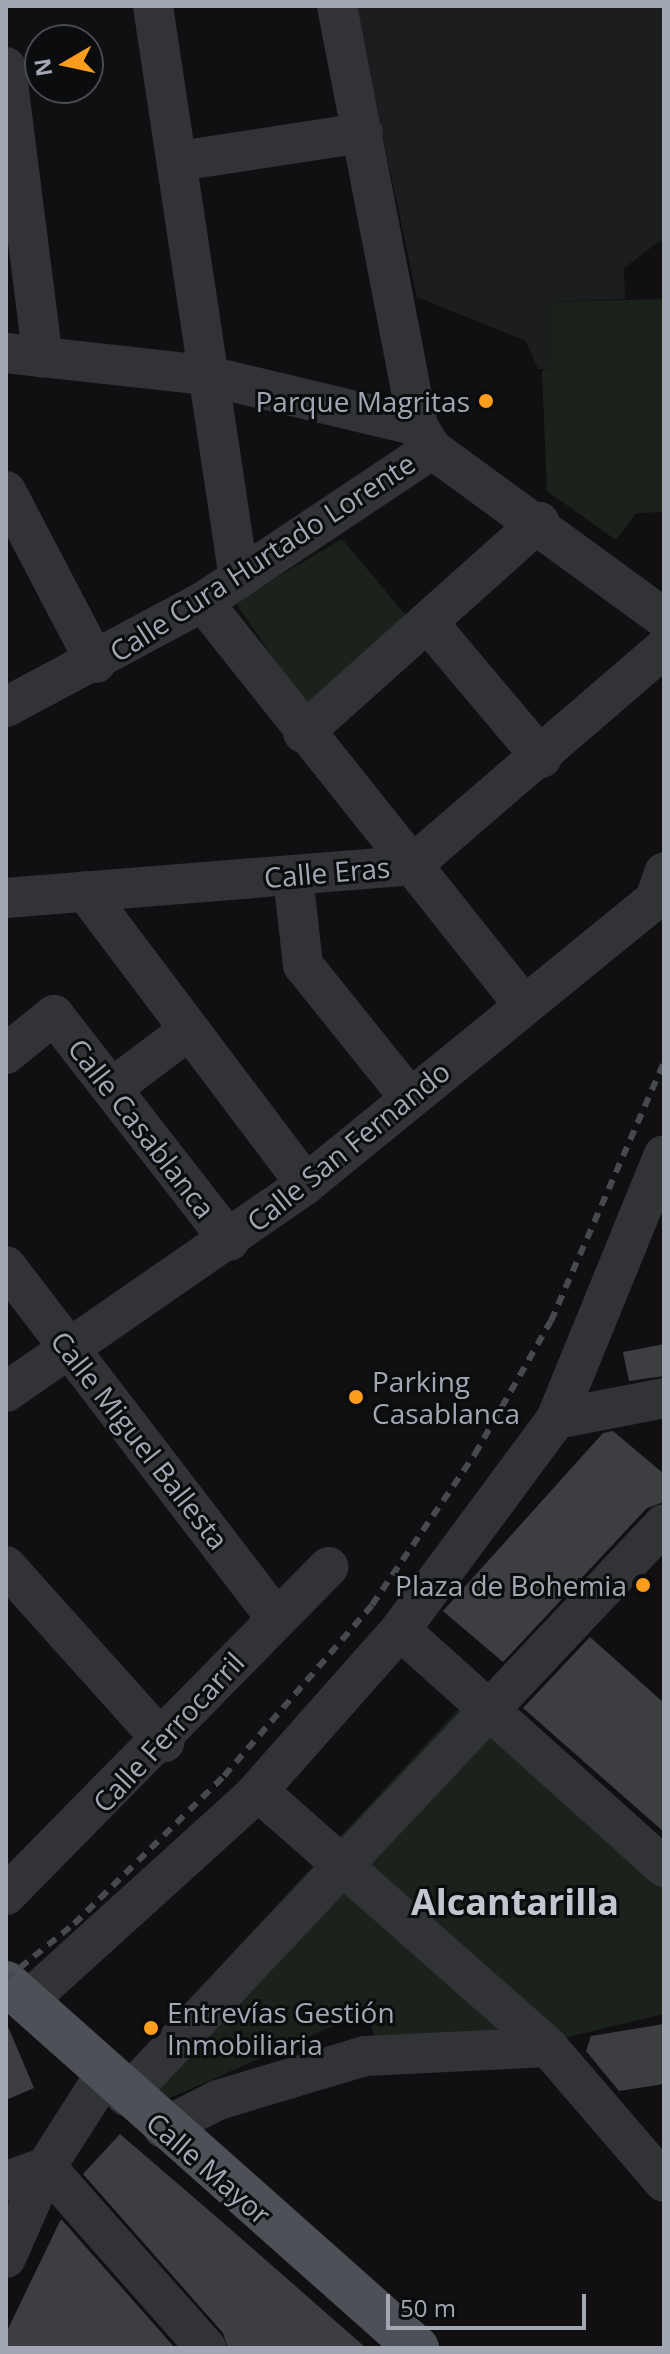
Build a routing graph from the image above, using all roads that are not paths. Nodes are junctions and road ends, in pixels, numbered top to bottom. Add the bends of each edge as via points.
1 (153, 6) edge
2 (337, 6) edge
3 (6, 67) edge
4 (363, 133) junction
5 (179, 161) junction
6 (12, 183) edge
7 (24, 355) edge
8 (204, 375) junction
9 (425, 437) junction
10 (6, 491) edge
11 (539, 522) junction
12 (239, 579) junction
13 (203, 602) junction
14 (664, 618) edge
15 (429, 624) junction
16 (664, 648) edge
17 (96, 663) junction
18 (6, 707) edge
19 (303, 733) junction
20 (542, 758) junction
21 (412, 865) junction
22 (664, 873) edge
23 (293, 876) junction
24 (85, 891) junction
25 (6, 898) edge
26 (523, 1004) junction
27 (188, 1031) junction
28 (6, 1054) edge
29 (112, 1088) junction
30 (409, 1097) junction
31 (664, 1155) edge
32 (306, 1184) junction
33 (230, 1241) junction
34 (6, 1266) edge
35 (68, 1346) junction
36 (6, 1392) edge
37 (664, 1398) edge
38 (556, 1419) junction
39 (664, 1524) edge
40 (6, 1566) edge
41 (328, 1567) dead end
42 (274, 1615) junction
43 (400, 1630) junction
44 (489, 1714) junction
45 (164, 1742) junction
46 (258, 1791) junction
47 (340, 1860) junction
48 (664, 1867) edge
49 (6, 1895) edge
50 (16, 1992) edge
51 (548, 2047) junction
52 (115, 2086) junction
53 (163, 2128) junction
54 (46, 2167) junction
55 (6, 2181) edge
56 (664, 2182) edge
57 (6, 2258) edge
58 (206, 2348) edge
59 (417, 2348) edge

1 - 5 street
2 - 4 street
3 - 6 street
4 - 5 street
4 - 9 street
5 - 8 street
6 - 7 street
7 - 8 street
8 - 9 street
8 - 12 street
9 - 11 street
9 - 12 street, Calle Cura Hurtado Lorente
10 - 17 street
11 - 14 street
11 - 15 street
12 - 13 street, Calle Cura Hurtado Lorente
13 - 17 street, Calle Cura Hurtado Lorente
13 - 19 street
15 - 19 street
15 - 20 street
16 - 20 street, Calle Eras
17 - 18 street, Calle Cura Hurtado Lorente
19 - 21 street
20 - 21 street, Calle Eras
21 - 23 street, Calle Eras
21 - 26 street
22 - 26 street, Calle San Fernando via 655,899
23 - 24 street, Calle Eras
23 - 30 street via 303,965
24 - 25 street, Calle Eras
24 - 27 street
26 - 30 street, Calle San Fernando
27 - 29 street
27 - 32 street
28 - 29 street, Calle Casablanca via 54,1015
29 - 33 street, Calle Casablanca
30 - 32 street, Calle San Fernando
31 - 38 street
32 - 33 street, Calle San Fernando
33 - 35 street, Calle San Fernando
34 - 35 street, Calle Miguel Ballesta
35 - 36 street, Calle San Fernando
35 - 42 street, Calle Miguel Ballesta
37 - 38 street
38 - 43 street
39 - 44 street
40 - 45 street
41 - 42 street, Calle Ferrocarril
42 - 45 street, Calle Ferrocarril
43 - 44 street
43 - 46 street
44 - 47 street
44 - 48 street
45 - 49 street, Calle Ferrocarril
46 - 47 street
46 - 50 street
47 - 51 street
47 - 52 street
50 - 52 main road, Calle Mayor
51 - 53 street via 365,2056 218,2100
51 - 56 street
52 - 53 main road, Calle Mayor
52 - 54 street
53 - 59 main road, Calle Mayor
54 - 55 street
54 - 57 street
54 - 58 street

